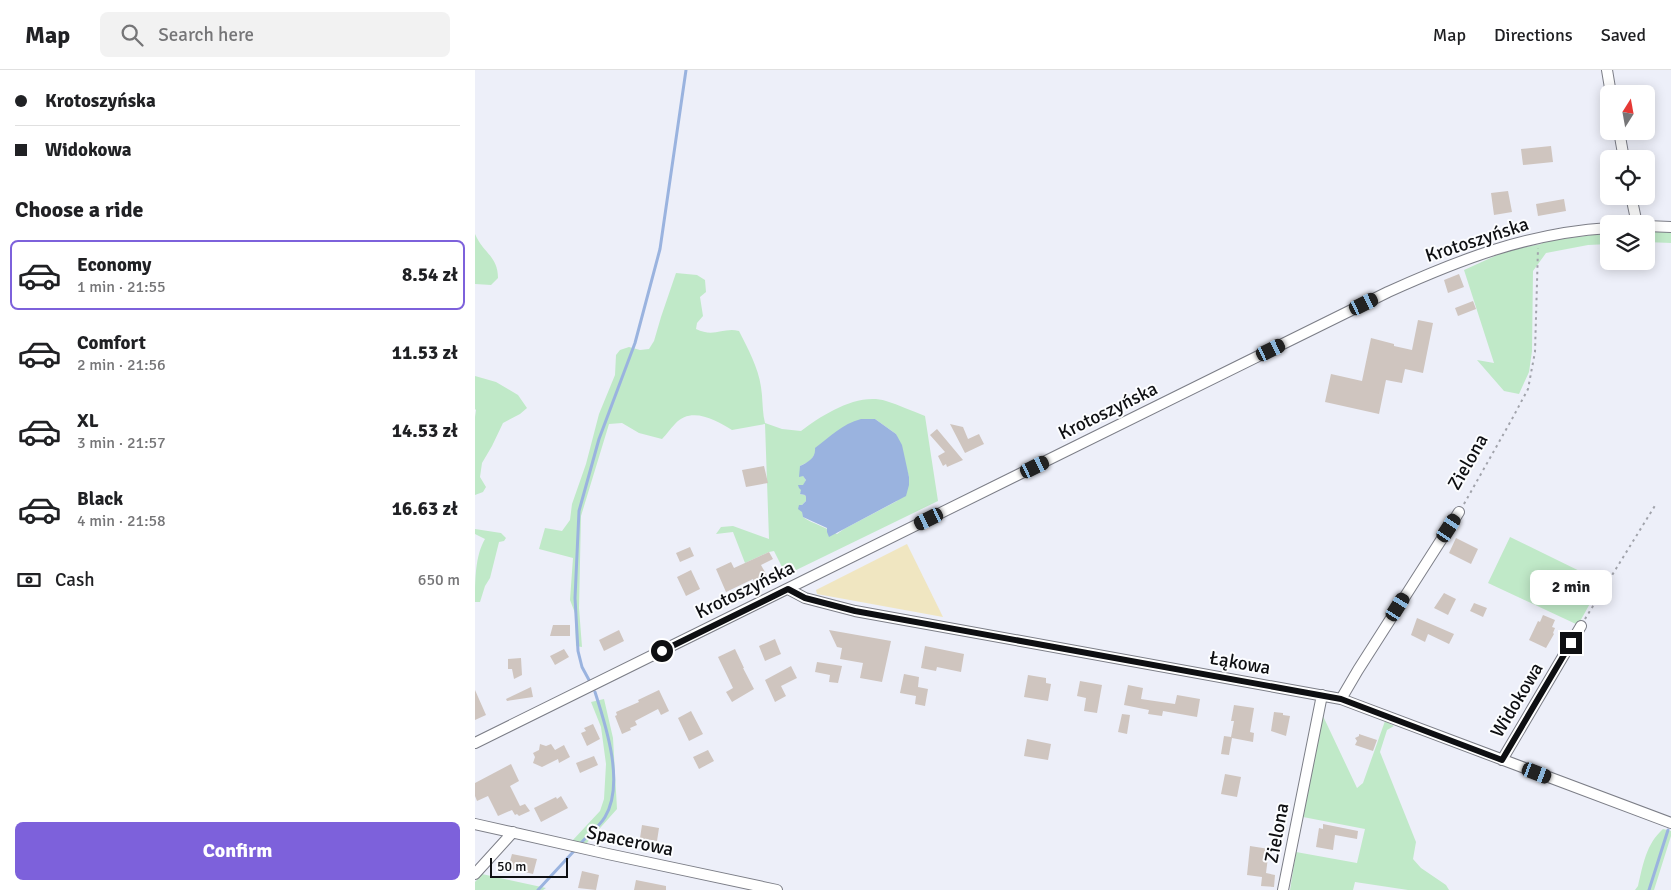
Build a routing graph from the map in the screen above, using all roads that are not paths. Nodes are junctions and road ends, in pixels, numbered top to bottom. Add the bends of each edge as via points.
1 (1607, 70) edge
2 (1610, 85) edge
3 (1655, 226) edge
4 (1671, 226) edge
5 (1600, 229) edge
6 (1459, 512) road end
7 (788, 589) junction
8 (1581, 626) road end
9 (1322, 696) junction
10 (1341, 699) junction
11 (475, 743) edge
12 (1502, 760) junction
13 (1671, 823) edge
14 (475, 824) edge
15 (513, 832) junction
16 (475, 874) edge
17 (777, 890) edge
18 (1283, 890) edge

1 - 2 street
3 - 4 street
5 - 7 street, Krotoszyńska via 1560,233 1504,246 1463,259 1388,292
6 - 10 street, Zielona
7 - 9 street, Łąkowa via 805,598 855,611
7 - 11 street, Krotoszyńska
8 - 12 street, Widokowa
9 - 10 street, Łąkowa
9 - 18 street, Zielona
10 - 12 street, Łąkowa
12 - 13 street, Łąkowa
14 - 15 street, Spacerowa
15 - 16 street
15 - 17 street, Spacerowa

